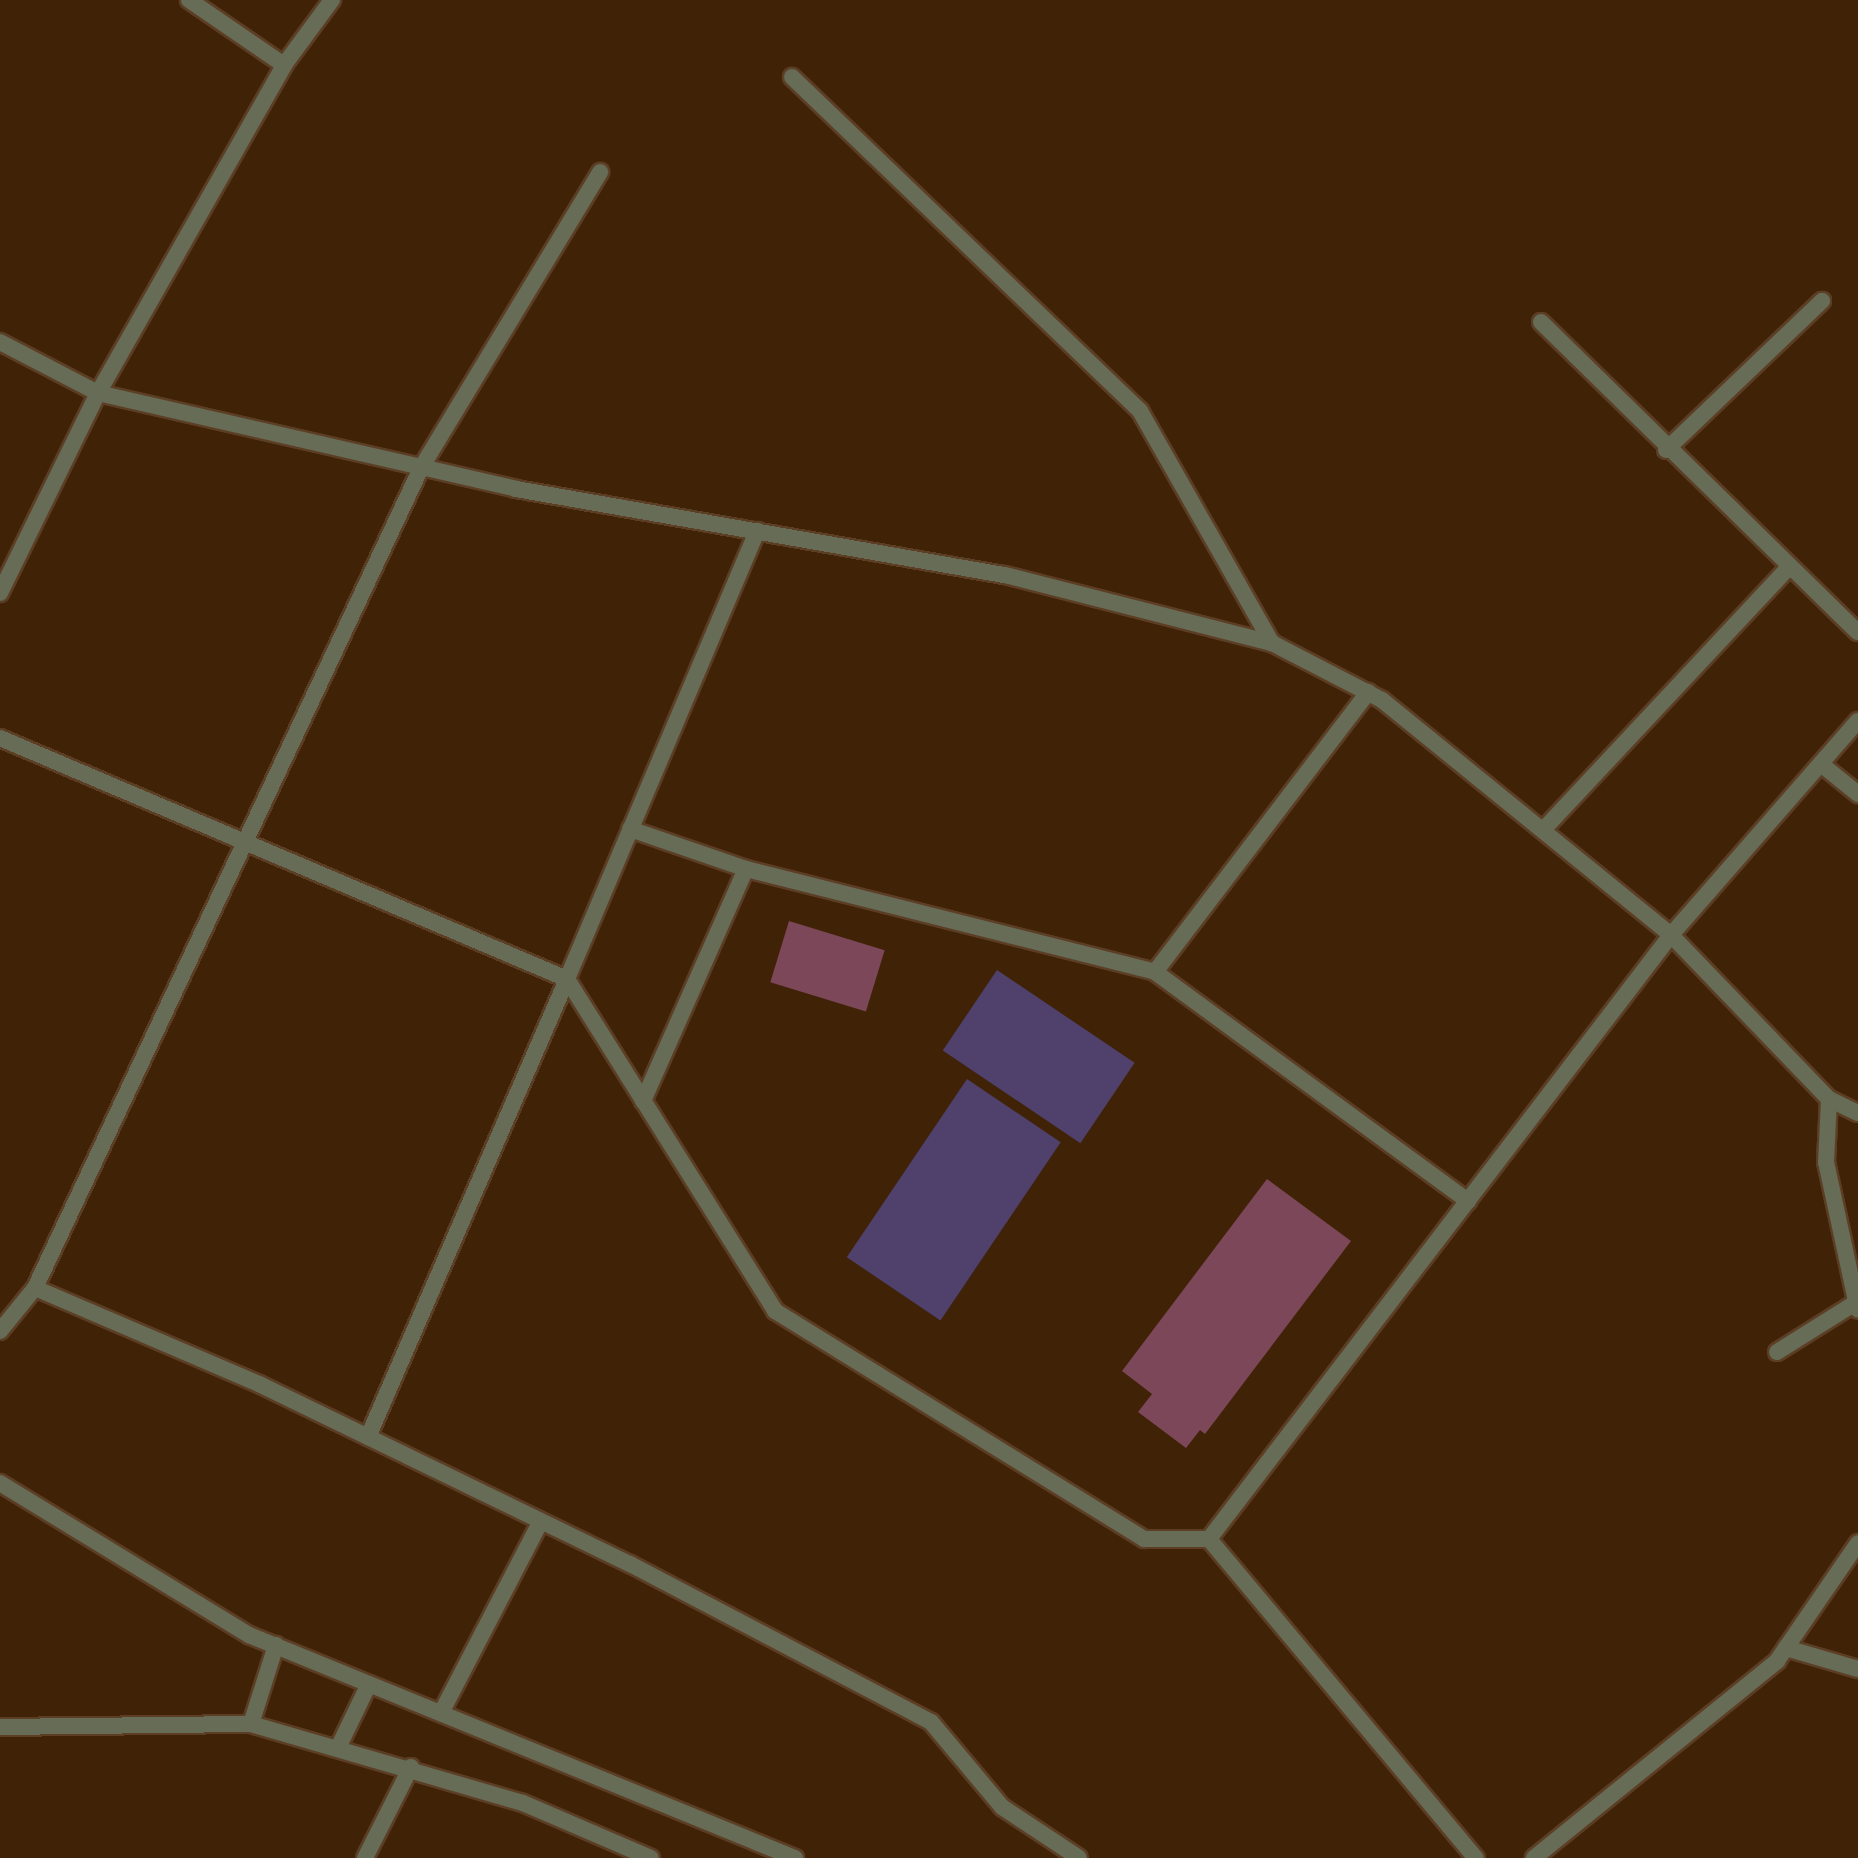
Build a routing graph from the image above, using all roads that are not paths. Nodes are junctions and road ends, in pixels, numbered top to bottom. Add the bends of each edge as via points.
1 (189, 0) edge
2 (332, 0) edge
3 (284, 65) junction
4 (792, 77) dead end
5 (600, 172) dead end
6 (1822, 301) dead end
7 (1541, 322) dead end
8 (0, 342) edge
9 (98, 393) junction
10 (1666, 450) junction
11 (421, 468) junction
12 (757, 531) junction
13 (1789, 567) junction
14 (0, 593) edge
15 (1858, 632) edge
16 (1272, 643) junction
17 (1368, 692) junction
18 (1858, 721) edge
19 (0, 738) edge
20 (1821, 764) junction
21 (1858, 794) edge
22 (630, 829) junction
23 (1543, 830) junction
24 (241, 841) junction
25 (746, 869) junction
26 (1671, 935) junction
27 (1155, 972) junction
28 (567, 979) junction
29 (1829, 1099) junction
30 (643, 1101) junction
31 (1858, 1113) edge
32 (1468, 1201) junction
33 (35, 1288) junction
34 (1855, 1308) edge
35 (0, 1331) edge
36 (1777, 1352) dead end
37 (368, 1437) junction
38 (0, 1483) edge
39 (541, 1521) junction
40 (1209, 1539) junction
41 (1858, 1543) edge
42 (276, 1645) junction
43 (1786, 1648) junction
44 (1858, 1669) edge
45 (369, 1684) junction
46 (441, 1713) junction
47 (251, 1724) junction
48 (0, 1727) edge
49 (338, 1748) junction
50 (411, 1767) junction
51 (365, 1858) edge
52 (651, 1858) edge
53 (795, 1858) edge
54 (1079, 1858) edge
55 (1476, 1858) edge
56 (1534, 1858) edge

1 - 3 street
2 - 3 street
3 - 9 street
4 - 16 street via 1140,411
5 - 11 street
6 - 10 street
7 - 10 street
8 - 9 street
9 - 11 street
9 - 14 street
10 - 13 street
11 - 12 street
11 - 24 street
12 - 16 street via 1005,575
12 - 22 street
13 - 15 street
13 - 23 street
16 - 17 street
17 - 23 street
17 - 27 street
18 - 20 street
19 - 24 street
20 - 21 street
20 - 26 street
22 - 25 street
22 - 28 street
23 - 26 street
24 - 28 street
24 - 33 street
25 - 27 street
25 - 30 street
26 - 29 street
26 - 32 street
27 - 32 street
28 - 30 street
28 - 37 street
29 - 31 street
29 - 34 street via 1826,1162
30 - 40 street via 775,1311 1144,1539
32 - 40 street
33 - 35 street
33 - 37 street
34 - 36 street
37 - 39 street
38 - 42 street
39 - 46 street
39 - 54 street via 931,1722 1002,1807
40 - 55 street
41 - 43 street
42 - 45 street
42 - 47 street
43 - 44 street
43 - 56 street
45 - 46 street
45 - 49 street
46 - 53 street
47 - 48 street
47 - 49 street
49 - 50 street
50 - 51 street
50 - 52 street via 523,1803

